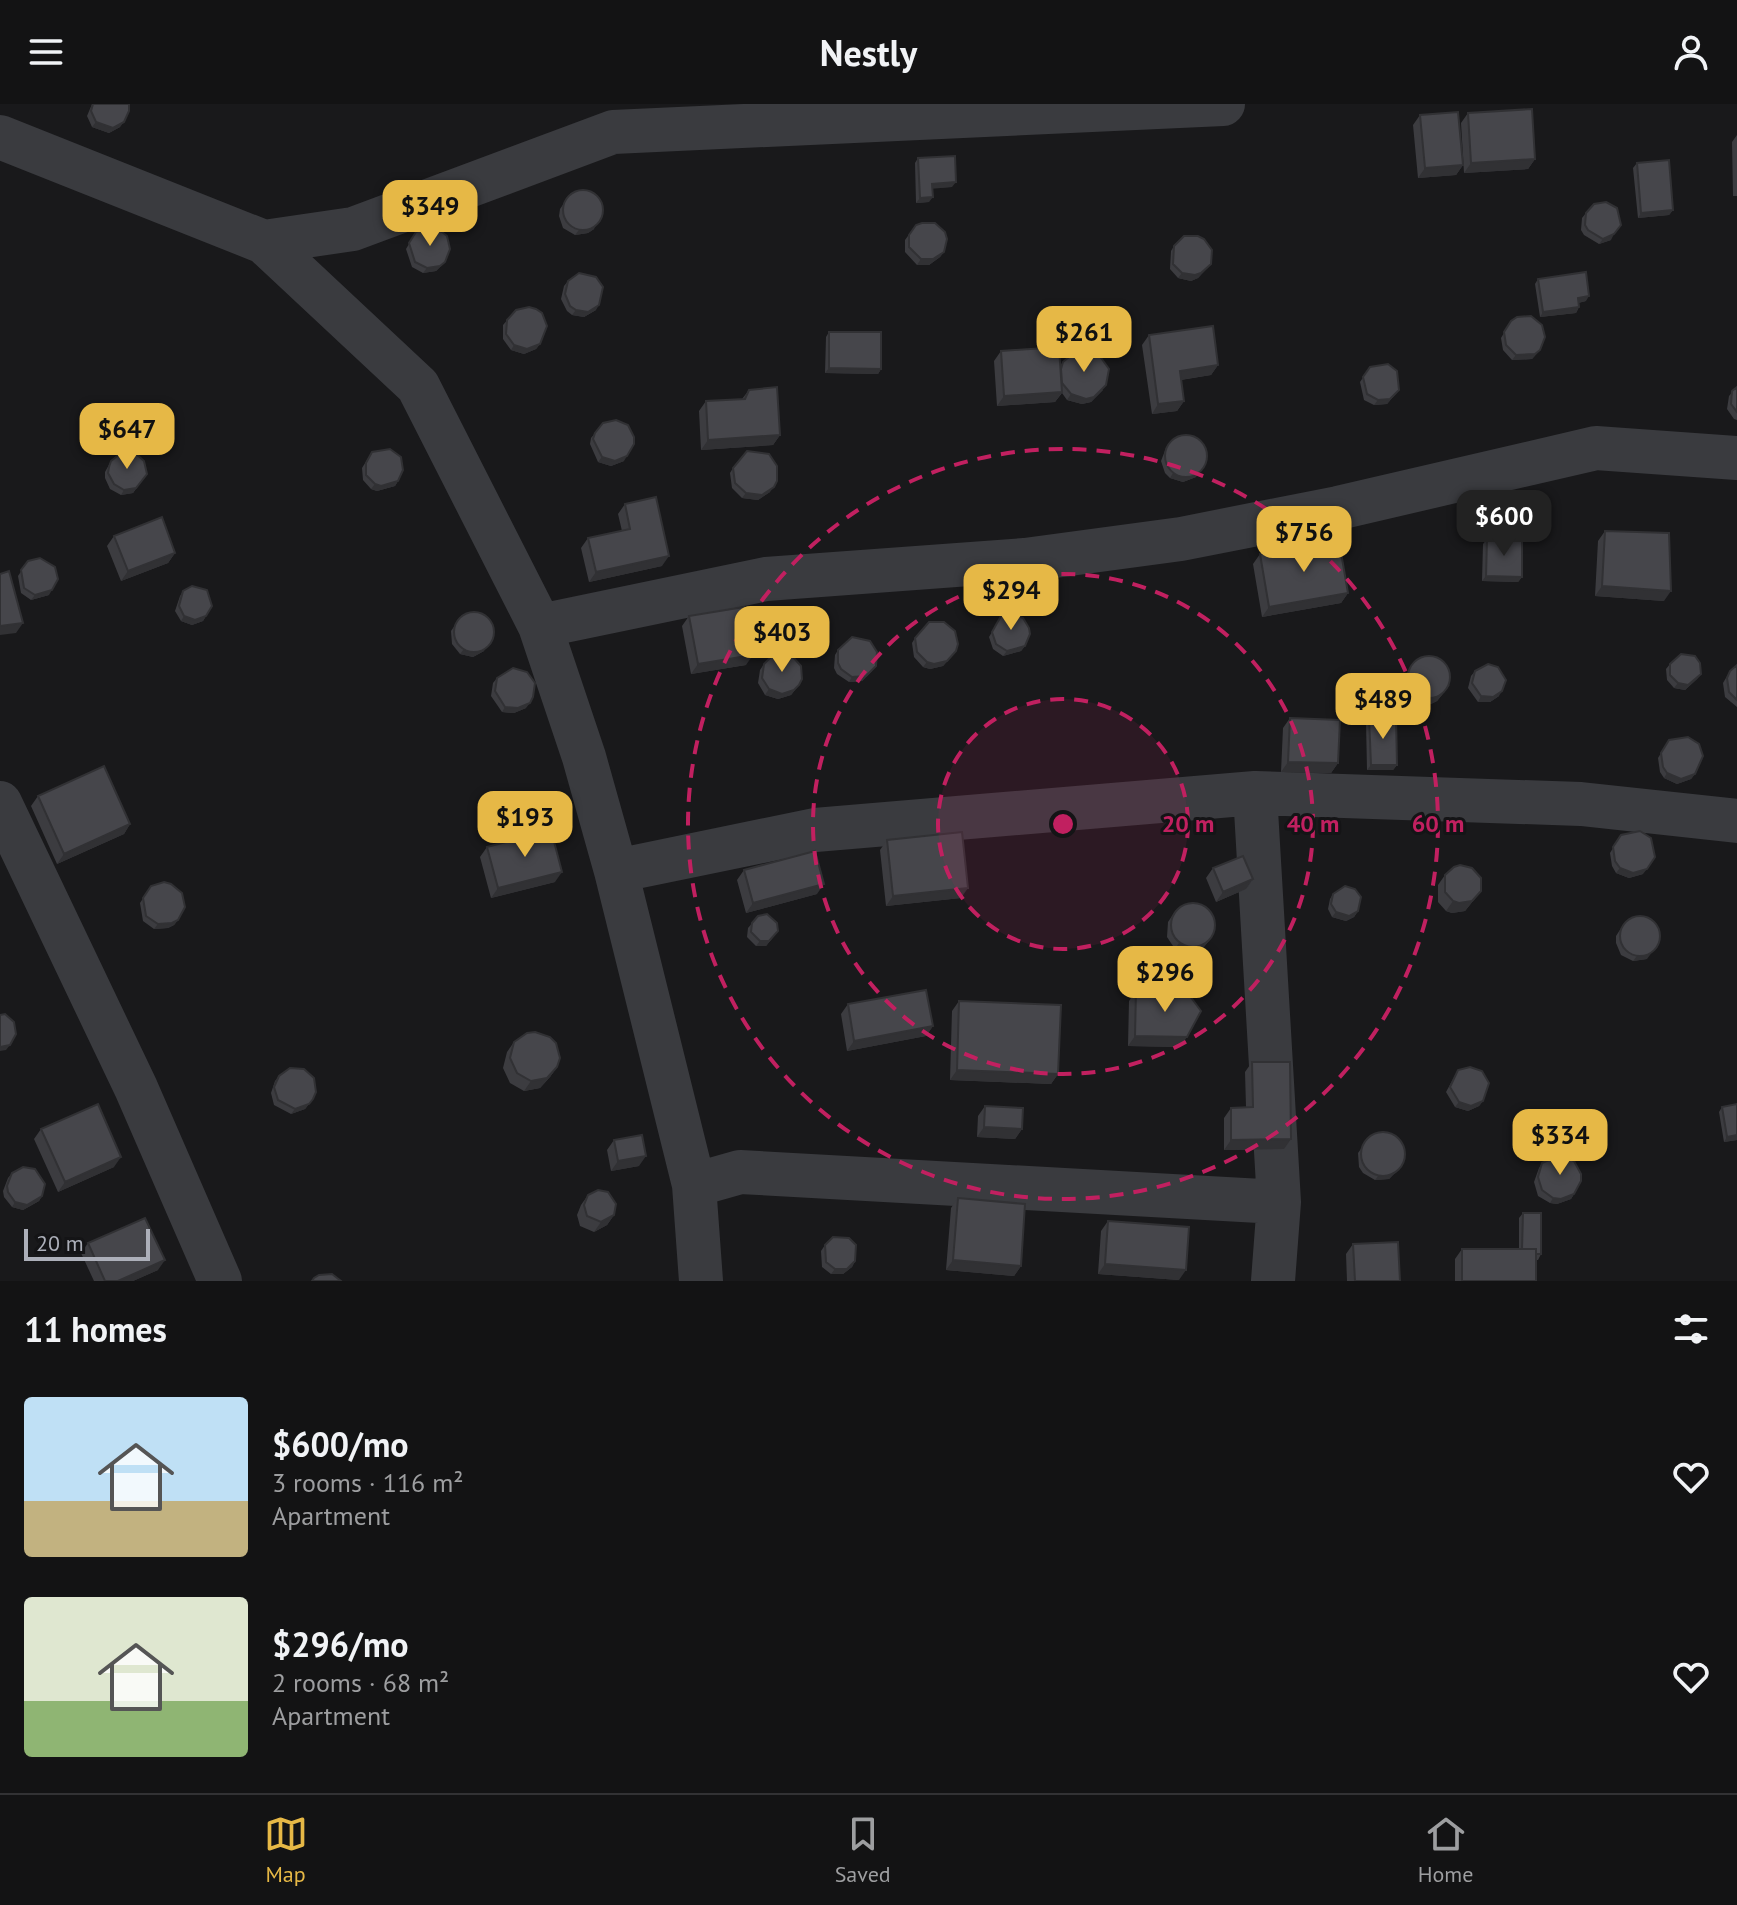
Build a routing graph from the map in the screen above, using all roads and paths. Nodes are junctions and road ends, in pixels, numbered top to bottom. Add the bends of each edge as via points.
1 (1223, 104) edge
2 (0, 137) edge
3 (264, 242) junction
4 (1737, 458) edge
5 (540, 626) junction
6 (1255, 793) junction
7 (0, 803) edge
8 (1737, 821) edge
9 (616, 871) junction
10 (694, 1185) junction
11 (1279, 1202) junction
12 (220, 1281) edge
13 (701, 1281) edge
14 (1273, 1281) edge

1 - 3 street via 613,132 353,229
2 - 3 street
3 - 5 street via 418,386
4 - 5 street via 1596,448 1181,539 1025,560 766,579
5 - 9 street
6 - 8 street via 1581,804
6 - 9 street via 815,830
6 - 11 street
7 - 12 street via 136,1088
9 - 10 street
10 - 11 street via 740,1172
10 - 13 street
11 - 14 street

